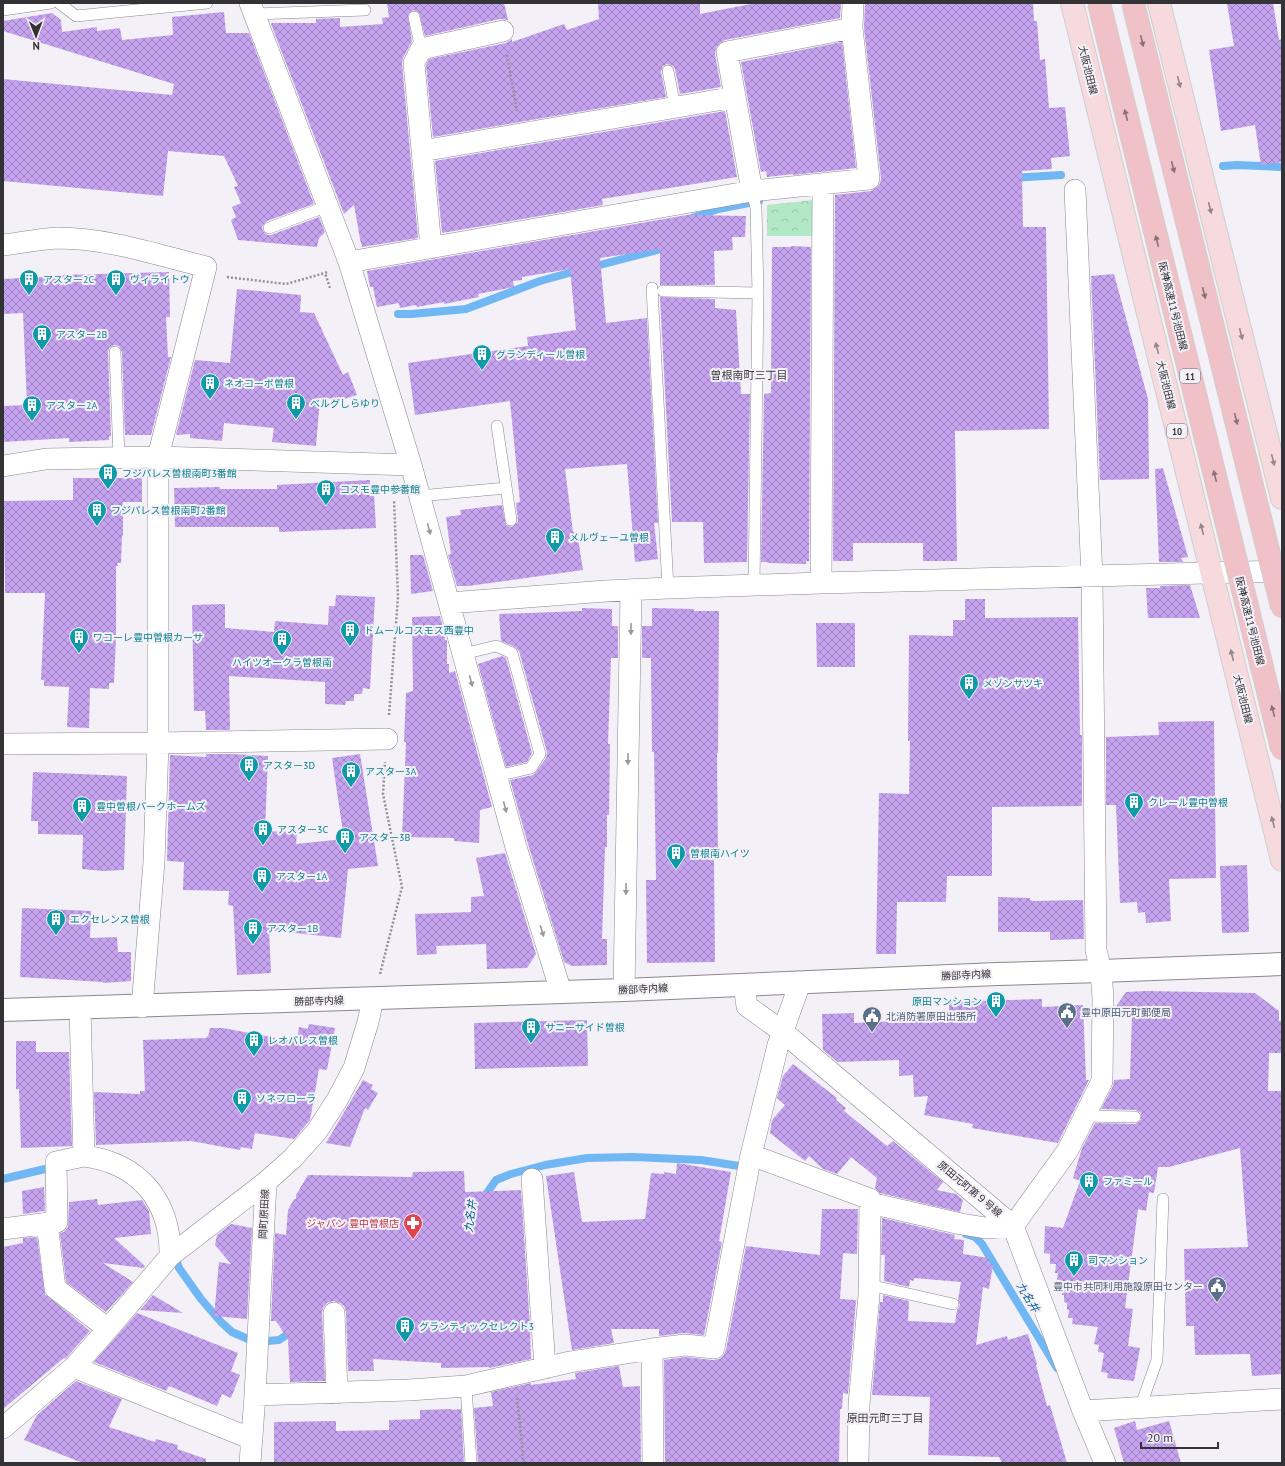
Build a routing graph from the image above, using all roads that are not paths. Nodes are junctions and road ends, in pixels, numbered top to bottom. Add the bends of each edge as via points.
1 (52, 3) edge
2 (59, 3) edge
3 (207, 3) edge
4 (853, 3) edge
5 (1072, 3) edge
6 (1098, 3) edge
7 (1133, 3) edge
8 (1159, 3) edge
9 (252, 8) edge
10 (3, 10) edge
11 (365, 10) dead end
12 (414, 17) dead end
13 (852, 28) junction
14 (503, 30) road end
15 (421, 48) junction
16 (668, 71) dead end
17 (735, 97) junction
18 (675, 107) junction
19 (422, 151) junction
20 (823, 190) junction
21 (1075, 190) dead end
22 (754, 198) junction
23 (328, 206) junction
24 (269, 228) dead end
25 (3, 245) edge
26 (431, 248) junction
27 (349, 262) junction
28 (652, 288) dead end
29 (663, 291) dead end
30 (758, 292) junction
31 (114, 352) dead end
32 (497, 426) dead end
33 (119, 457) junction
34 (158, 457) junction
35 (402, 464) junction
36 (3, 466) edge
37 (506, 488) junction
38 (419, 496) junction
39 (1282, 498) edge
40 (512, 520) dead end
41 (1282, 572) edge
42 (1212, 573) junction
43 (1092, 577) junction
44 (821, 583) junction
45 (754, 585) junction
46 (668, 588) junction
47 (631, 590) junction
48 (449, 603) junction
49 (1282, 607) edge
50 (463, 654) junction
51 (387, 739) road end
52 (3, 744) edge
53 (158, 744) junction
54 (1282, 749) edge
55 (497, 776) junction
56 (1282, 860) edge
57 (1282, 964) edge
58 (1101, 971) junction
59 (800, 982) junction
60 (744, 985) junction
61 (624, 990) junction
62 (561, 992) junction
63 (373, 999) junction
64 (142, 1007) junction
65 (80, 1009) junction
66 (3, 1010) edge
67 (783, 1032) junction
68 (1085, 1116) junction
69 (1135, 1117) dead end
70 (750, 1155) junction
71 (84, 1156) junction
72 (532, 1179) dead end
73 (266, 1182) junction
74 (1163, 1199) dead end
75 (870, 1203) junction
76 (47, 1223) junction
77 (1013, 1226) junction
78 (3, 1228) edge
79 (170, 1256) junction
80 (869, 1285) junction
81 (953, 1304) dead end
82 (334, 1313) dead end
83 (108, 1329) junction
84 (652, 1349) junction
85 (74, 1367) junction
86 (545, 1368) junction
87 (466, 1386) junction
88 (337, 1393) junction
89 (255, 1395) junction
90 (1282, 1400) edge
91 (1140, 1408) junction
92 (1083, 1411) junction
93 (3, 1428) edge
94 (252, 1439) junction
95 (250, 1463) edge
96 (471, 1463) edge
97 (653, 1463) edge
98 (858, 1463) edge
99 (1105, 1463) edge

1 - 10 lane
2 - 3 lane via 76,16
4 - 13 street
42 -> 5 main road, 大阪池田線 / 10
54 -> 6 highway, 阪神高速11号池田線 / 11, bridge
7 -> 49 highway, bridge
8 -> 39 main road
9 - 11 lane
9 - 23 street
12 - 15 lane
13 - 17 street via 727,52
13 - 20 street via 869,179
14 - 15 street
15 - 19 street via 414,63
16 - 18 lane
17 - 18 street
17 - 22 street
18 - 19 street
19 - 26 street
20 - 22 street
20 - 44 street
21 - 43 street
22 - 26 street
22 - 30 lane
23 - 24 lane
23 - 27 street
25 - 34 street via 56,238 80,239 105,242 206,267
26 - 27 street
27 - 35 street
28 - 46 lane
29 - 30 lane
30 - 45 lane
31 - 33 lane
32 - 37 lane
33 - 34 street
33 - 36 street via 46,459
34 - 35 street
34 - 53 street
35 - 38 street
37 - 38 lane
37 - 40 lane
38 -> 48 street
41 - 42 street
42 - 43 street
56 -> 42 main road, 大阪池田線 / 10
43 - 44 street
43 - 58 street via 1096,950
44 - 45 street
45 - 46 street
46 - 47 street
47 - 48 street
47 -> 61 street
48 - 50 street
50 -> 55 street
50 - 55 lane via 496,646 512,654 540,754 531,768
51 - 53 street
52 - 53 street
53 - 64 street via 154,862
55 -> 62 street
57 - 58 street, 勝部寺内線
58 - 59 street, 勝部寺内線
58 - 68 street via 1102,1081
59 - 60 street, 勝部寺内線
59 - 67 street
60 - 61 street, 勝部寺内線
60 - 67 street, 原田元町第９号線 via 747,1006
61 - 62 street, 勝部寺内線
62 - 63 street, 勝部寺内線
63 - 64 street, 勝部寺内線
63 - 73 street, 岡町原田線 via 354,1068 337,1100 317,1131 293,1158
64 - 65 street, 勝部寺内線
65 - 66 street, 勝部寺内線
65 - 71 street
67 - 70 street
67 - 77 street, 原田元町第９号線
68 - 69 lane
68 - 77 street via 1068,1150
70 - 75 street via 870,1199
70 - 84 street via 714,1348 685,1345
71 - 76 street via 56,1162 57,1222
71 - 79 street via 120,1166 148,1188 166,1220
72 - 86 street
73 - 79 street
73 - 89 street, 岡町原田線
74 - 91 lane via 1157,1360
75 - 77 street via 961,1224 986,1228
75 - 80 street
76 - 78 street
76 - 83 street via 55,1288
77 - 92 street, 原田元町第９号線
79 - 83 street
80 - 81 lane
80 - 98 street via 859,1404
82 - 88 street
83 - 85 street
84 - 86 street
84 - 97 street
85 - 93 street
85 - 94 street
86 - 87 street
87 - 88 street
87 - 96 lane
88 - 89 street
89 - 94 street, 岡町原田線
90 - 91 street
91 - 92 street
92 - 99 street, 原田元町第９号線
94 - 95 street, 岡町原田線

